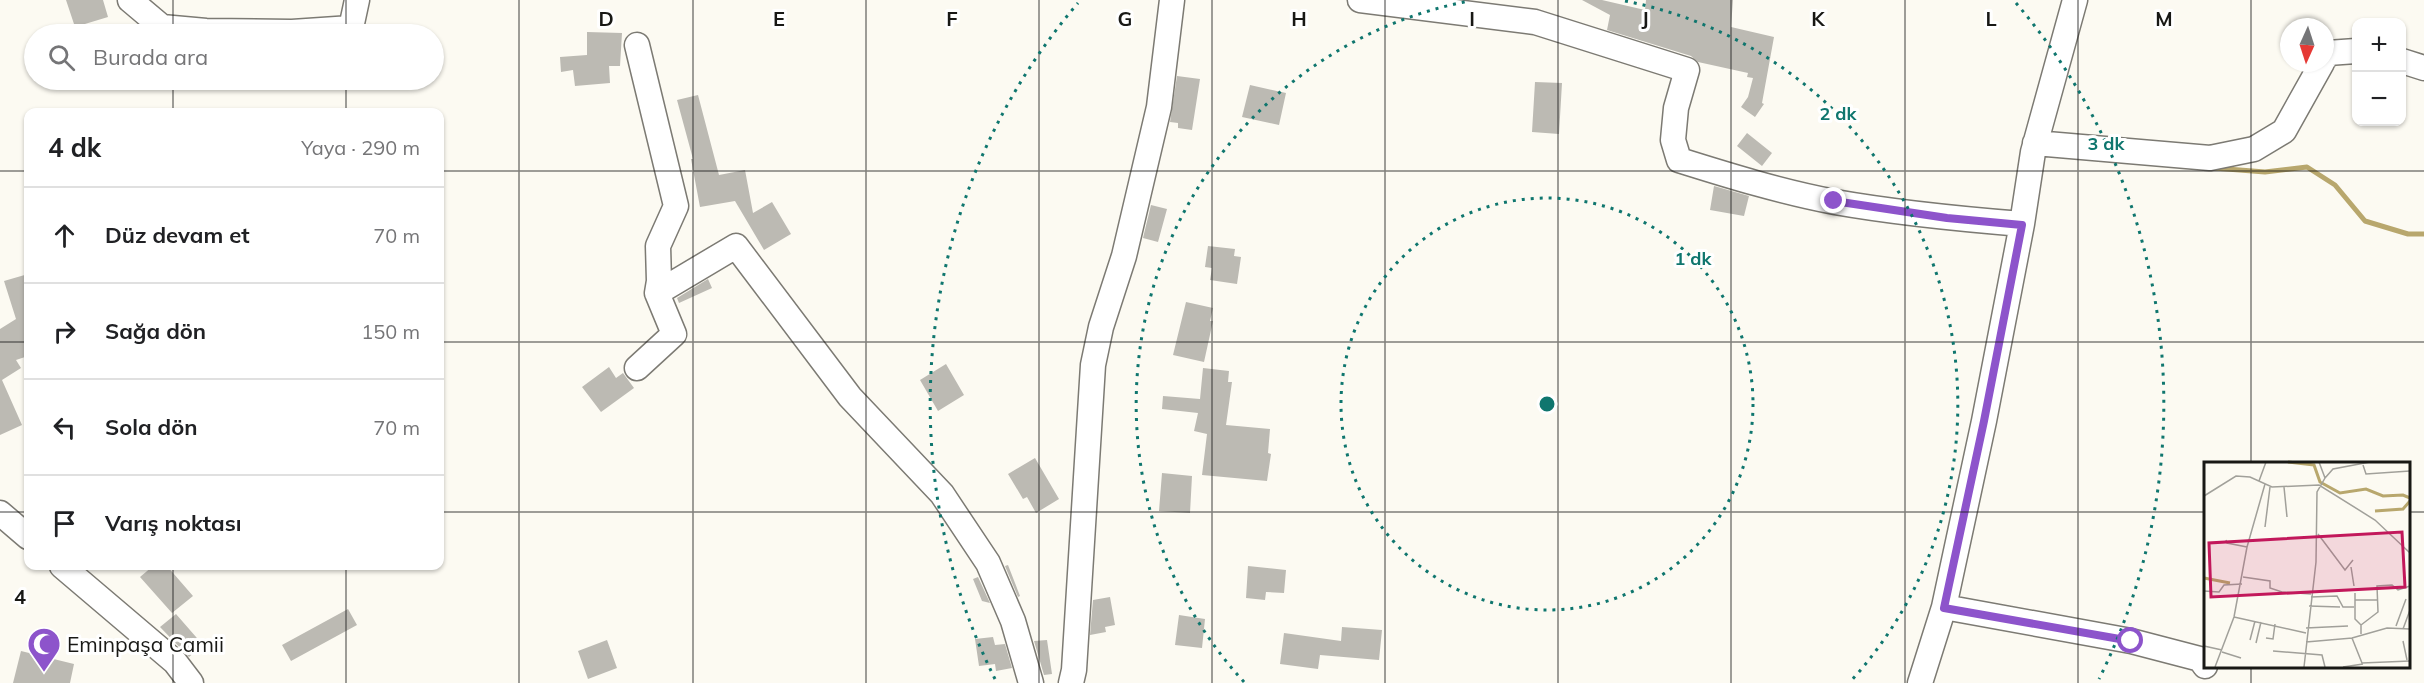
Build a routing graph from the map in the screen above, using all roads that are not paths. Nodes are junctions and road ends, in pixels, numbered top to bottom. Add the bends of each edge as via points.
1 (130, 0) edge
2 (357, 0) edge
3 (1172, 0) edge
4 (1360, 0) edge
5 (2075, 0) edge
6 (158, 24) edge
7 (352, 24) edge
8 (637, 45) dead end
9 (2352, 51) edge
10 (2334, 52) edge
11 (2406, 63) edge
12 (2424, 68) edge
13 (2317, 72) edge
14 (2035, 143) junction
15 (2022, 225) junction
16 (657, 293) junction
17 (638, 368) dead end
18 (0, 513) edge
19 (24, 534) edge
20 (67, 570) edge
21 (1944, 608) junction
22 (2204, 665) edge
23 (2207, 668) edge
24 (191, 683) edge
25 (1031, 683) edge
26 (1071, 683) edge
27 (1920, 683) edge
28 (2208, 683) edge

1 - 6 street
2 - 7 street
3 - 26 street via 1159,107 1124,256 1093,365
4 - 15 street via 1535,22 1687,70 1676,108 1673,140 1679,160 1746,181 1834,201
5 - 14 street
8 - 16 street via 676,206 658,246
9 - 10 street
11 - 12 street
13 - 14 street via 2284,131 2254,149 2210,158
14 - 15 street
15 - 21 street
16 - 17 street via 674,334
16 - 25 street via 736,246 850,397 942,494 988,563 1013,621
18 - 19 street
20 - 24 street via 175,662
21 - 22 street via 2131,641 2200,659
21 - 27 street
23 - 28 street via 2211,673

